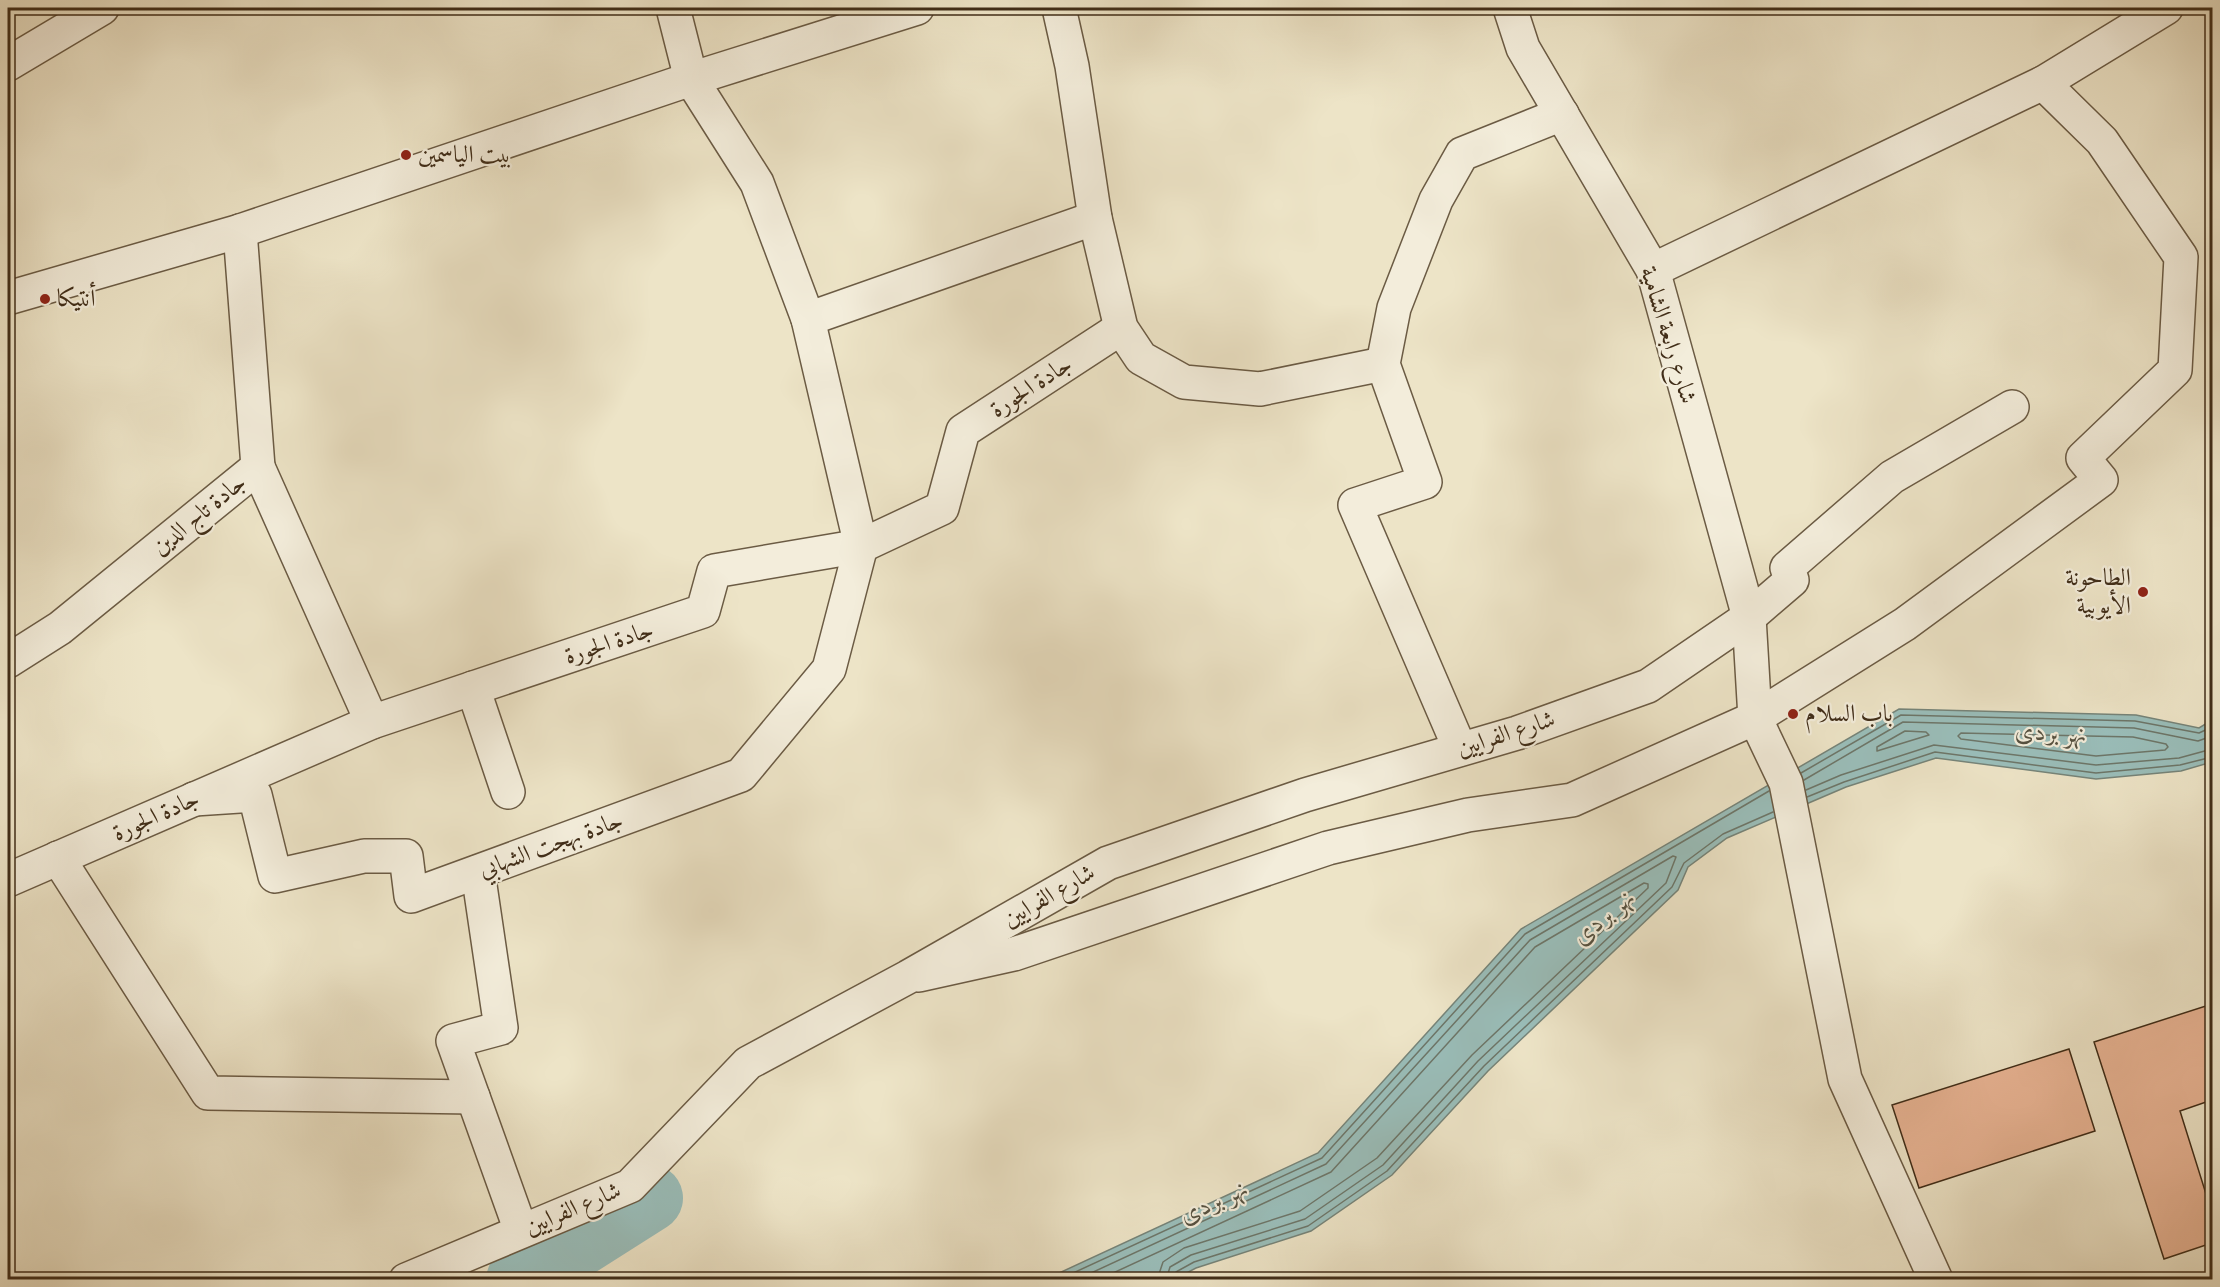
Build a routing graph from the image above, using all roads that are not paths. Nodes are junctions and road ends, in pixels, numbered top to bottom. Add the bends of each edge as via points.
1 (102, 8) edge
2 (673, 8) edge
3 (917, 8) edge
4 (1059, 8) edge
5 (1509, 8) edge
6 (2166, 8) edge
7 (8, 64) edge
8 (691, 79) junction
9 (2043, 82) junction
10 (1562, 114) junction
11 (1095, 218) junction
12 (240, 231) junction
13 (1653, 270) junction
14 (8, 298) edge
15 (808, 319) junction
16 (1121, 328) junction
17 (1383, 364) junction
18 (2012, 407) dead end
19 (258, 467) junction
20 (861, 546) junction
21 (1749, 617) junction
22 (8, 661) edge
23 (473, 688) junction
24 (1755, 718) junction
25 (372, 722) junction
26 (1460, 750) junction
27 (508, 792) dead end
28 (194, 799) junction
29 (58, 858) junction
30 (478, 872) junction
31 (8, 880) edge
32 (908, 977) junction
33 (473, 1097) junction
34 (521, 1232) junction
35 (406, 1280) edge
36 (1936, 1280) edge

1 - 7 street
2 - 8 street
3 - 8 street
4 - 11 street via 1072,66
5 - 10 street, شارع رابعة الشامية via 1523,48
6 - 9 street
8 - 12 street
8 - 15 street via 757,183
9 - 13 street
9 - 24 street via 2102,141 2181,257 2175,370 2083,458 2101,480 1905,624
10 - 13 street, شارع رابعة الشامية
10 - 17 street via 1462,154 1436,200 1394,308
11 - 15 street
11 - 16 street
12 - 14 street
12 - 19 street, جادة تاج الدين
13 - 21 street, شارع رابعة الشامية
15 - 20 street
16 - 17 street via 1141,358 1184,382 1260,389
16 - 20 street, جادة الجورة via 963,431 942,508
17 - 26 street via 1425,482 1355,504
18 - 21 street, شارع الفرايين via 1892,477 1787,568 1792,580
19 - 22 street, جادة تاج الدين via 60,628
19 - 25 street
20 - 23 street, جادة الجورة via 714,570 703,611
20 - 30 street, جادة بهجت الشهابي via 829,669 741,775
21 - 24 street, شارع رابعة الشامية
21 - 26 street, شارع الفرايين via 1648,686
23 - 25 street, جادة الجورة
23 - 27 street
24 - 32 street via 1572,800 1468,815 1329,848 1014,954
24 - 36 street via 1786,783 1845,1079
25 - 28 street, جادة الجورة
26 - 32 street, شارع الفرايين via 1305,795 1108,862
28 - 29 street, جادة الجورة
28 - 30 street, جادة بهجت الشهابي via 255,795 275,876 364,856 406,856 411,896
29 - 31 street, جادة الجورة
29 - 33 street via 208,1093
30 - 33 street via 501,1028 453,1041
32 - 34 street, شارع الفرايين via 748,1064 630,1186
33 - 34 street
34 - 35 street, شارع الفرايين

